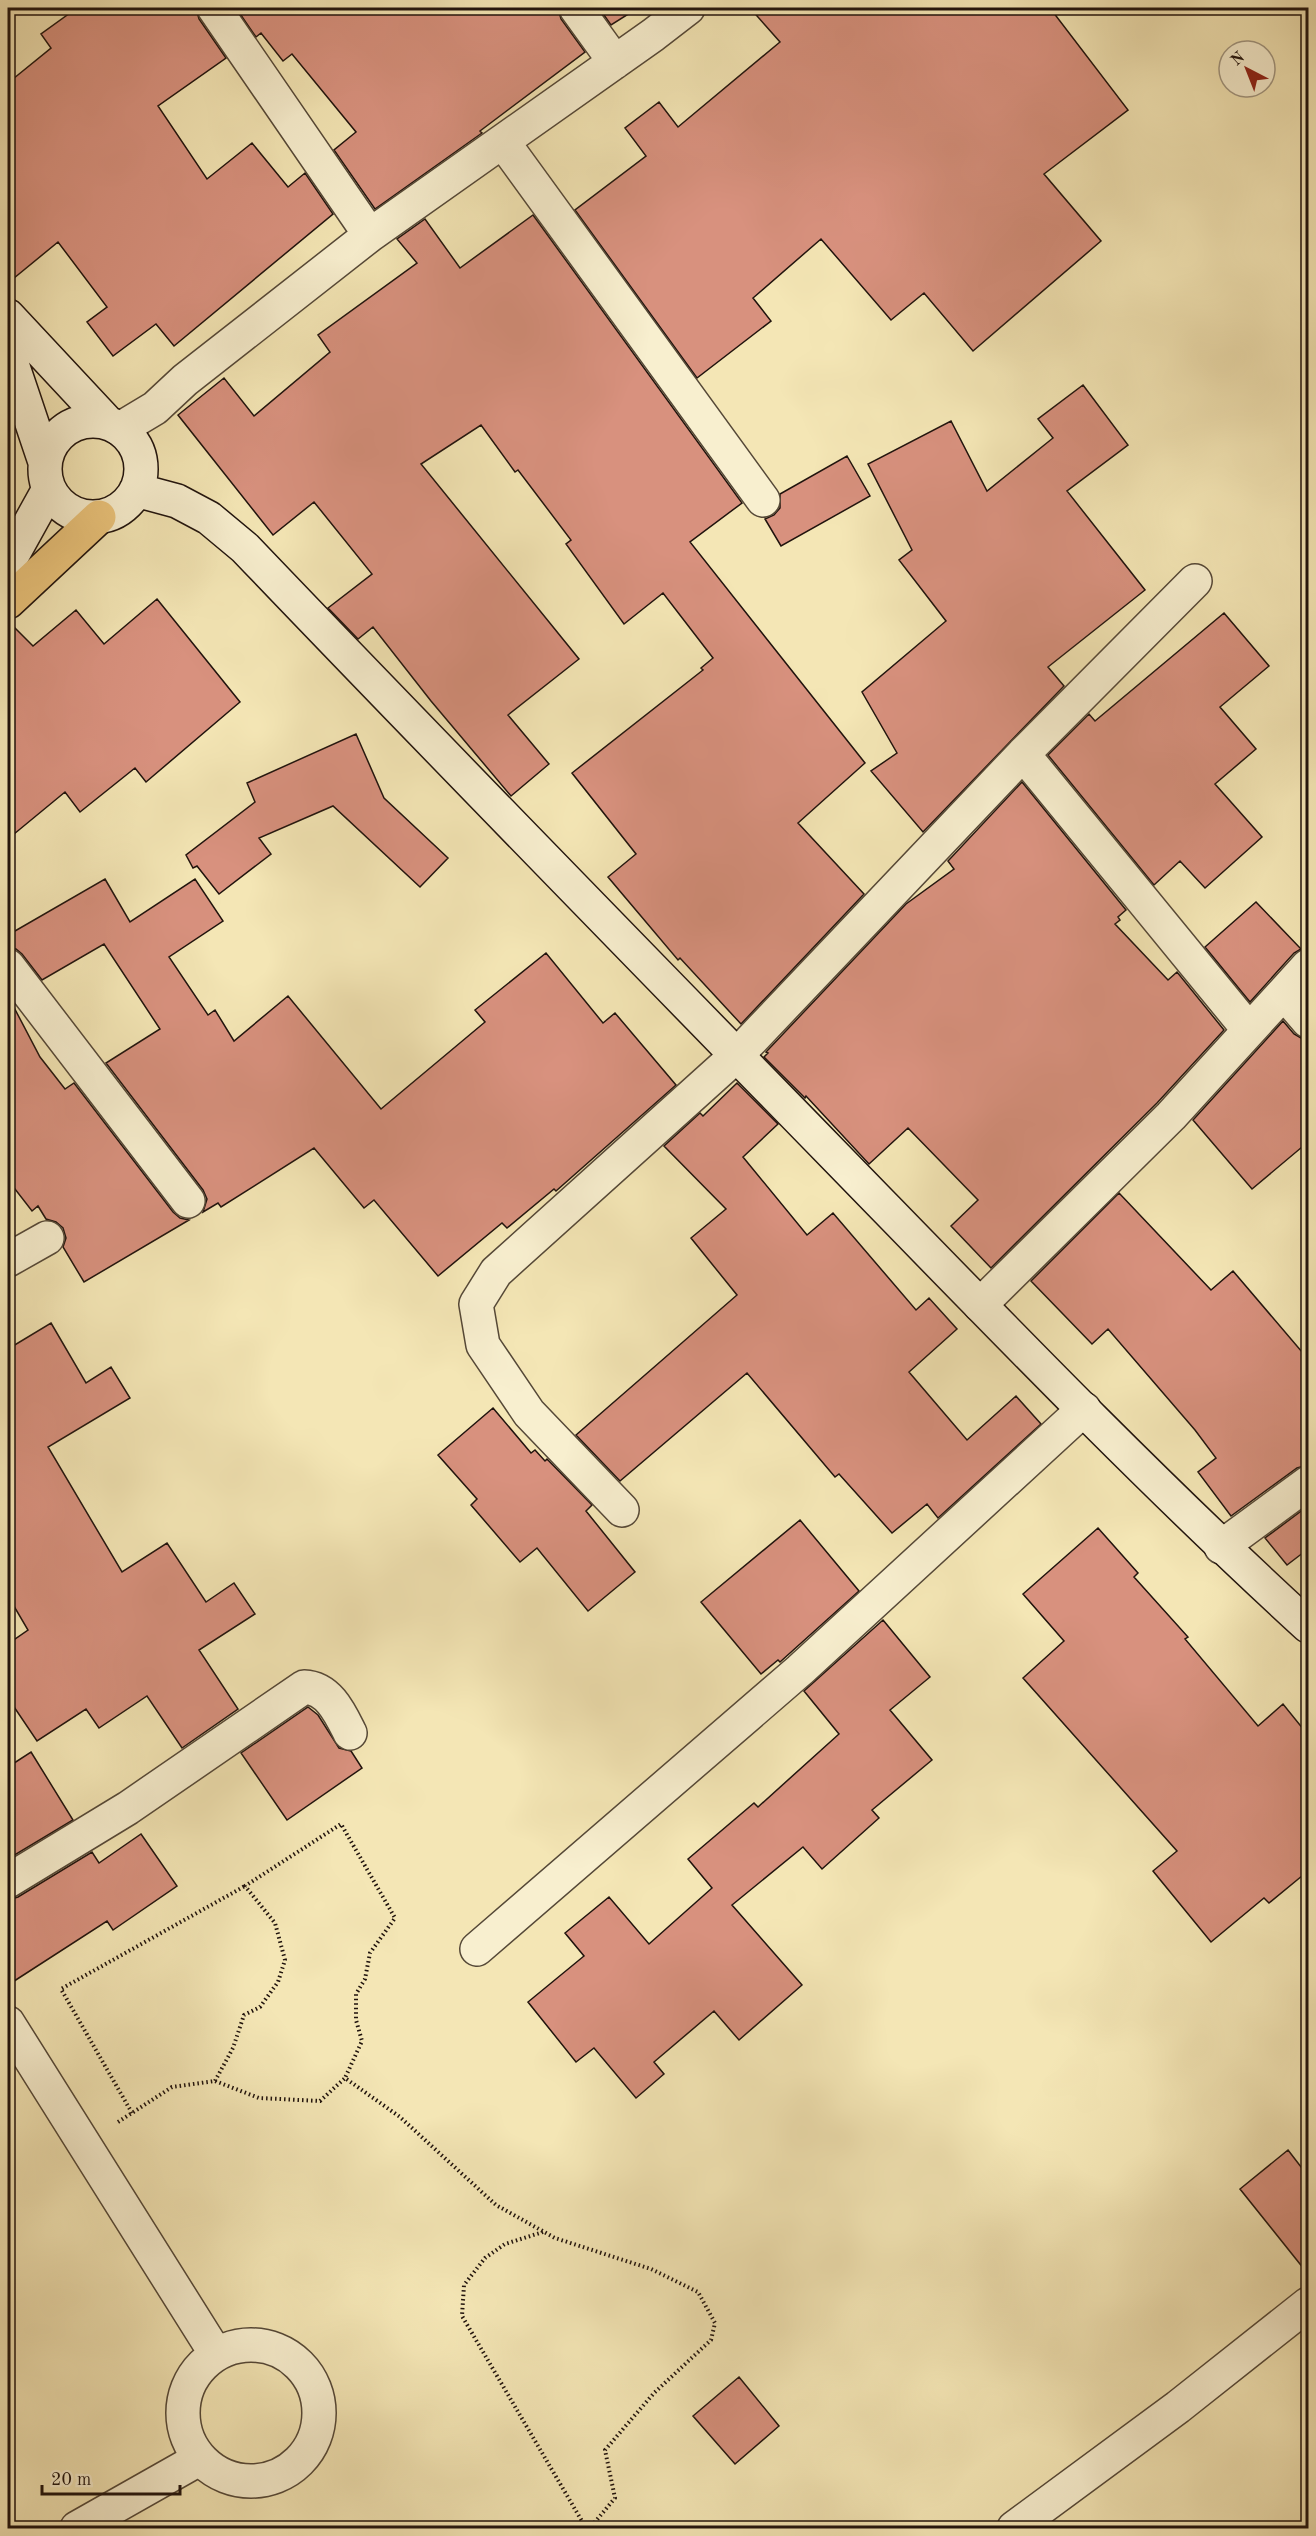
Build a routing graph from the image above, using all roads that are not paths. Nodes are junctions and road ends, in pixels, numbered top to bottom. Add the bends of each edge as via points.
1 (214, 8) edge
2 (576, 8) edge
3 (688, 8) edge
4 (615, 62) junction
5 (503, 142) junction
6 (370, 235) junction
7 (8, 316) edge
8 (8, 352) edge
9 (114, 426) junction
10 (47, 475) junction
11 (136, 490) junction
12 (764, 500) dead end
13 (99, 517) junction
14 (8, 563) edge
15 (1195, 581) dead end
16 (8, 602) edge
17 (1023, 754) junction
18 (8, 966) edge
19 (1308, 966) edge
20 (1284, 993) junction
21 (1308, 1021) edge
22 (1249, 1030) junction
23 (737, 1055) junction
24 (188, 1201) dead end
25 (46, 1238) dead end
26 (8, 1260) edge
27 (980, 1305) junction
28 (1084, 1409) junction
29 (1308, 1483) edge
30 (622, 1510) dead end
31 (1221, 1547) junction
32 (1308, 1626) edge
33 (350, 1733) dead end
34 (8, 1881) edge
35 (477, 1949) dead end
36 (8, 2023) edge
37 (1308, 2304) edge
38 (216, 2354) junction
39 (199, 2459) junction
40 (77, 2529) edge
41 (1014, 2529) edge

1 - 6 street
2 - 4 street
3 - 4 street
4 - 5 street
5 - 6 street
5 - 12 street
6 - 9 street via 185,380 155,408
7 - 9 street
8 - 10 street
9 - 10 street via 84,421 62,431 48,450
9 - 11 street via 132,441 139,457 141,474
10 - 13 street via 57,502 69,511
10 - 14 street
11 - 13 street via 114,512
11 - 23 street via 177,501 209,518 245,548
13 - 16 main road
15 - 17 street
17 - 22 street
17 - 23 street
18 - 24 street
19 - 20 street
20 - 21 street
20 - 22 street
22 - 27 street via 1171,1116
23 - 27 street
23 - 30 street via 496,1272 476,1304 483,1345 529,1413
25 - 26 street
27 - 28 street
28 - 31 street
28 - 35 street via 800,1670
29 - 31 street
31 - 32 street
33 - 34 street via 335,1704 314,1687 304,1687 128,1808
36 - 38 street
37 - 41 street
38 - 39 street via 200,2367 183,2403 183,2423
38 - 39 street via 235,2346 255,2345 275,2349 293,2359 316,2392 318,2423 307,2452 293,2467 275,2477 235,2480 215,2472
39 - 40 street

